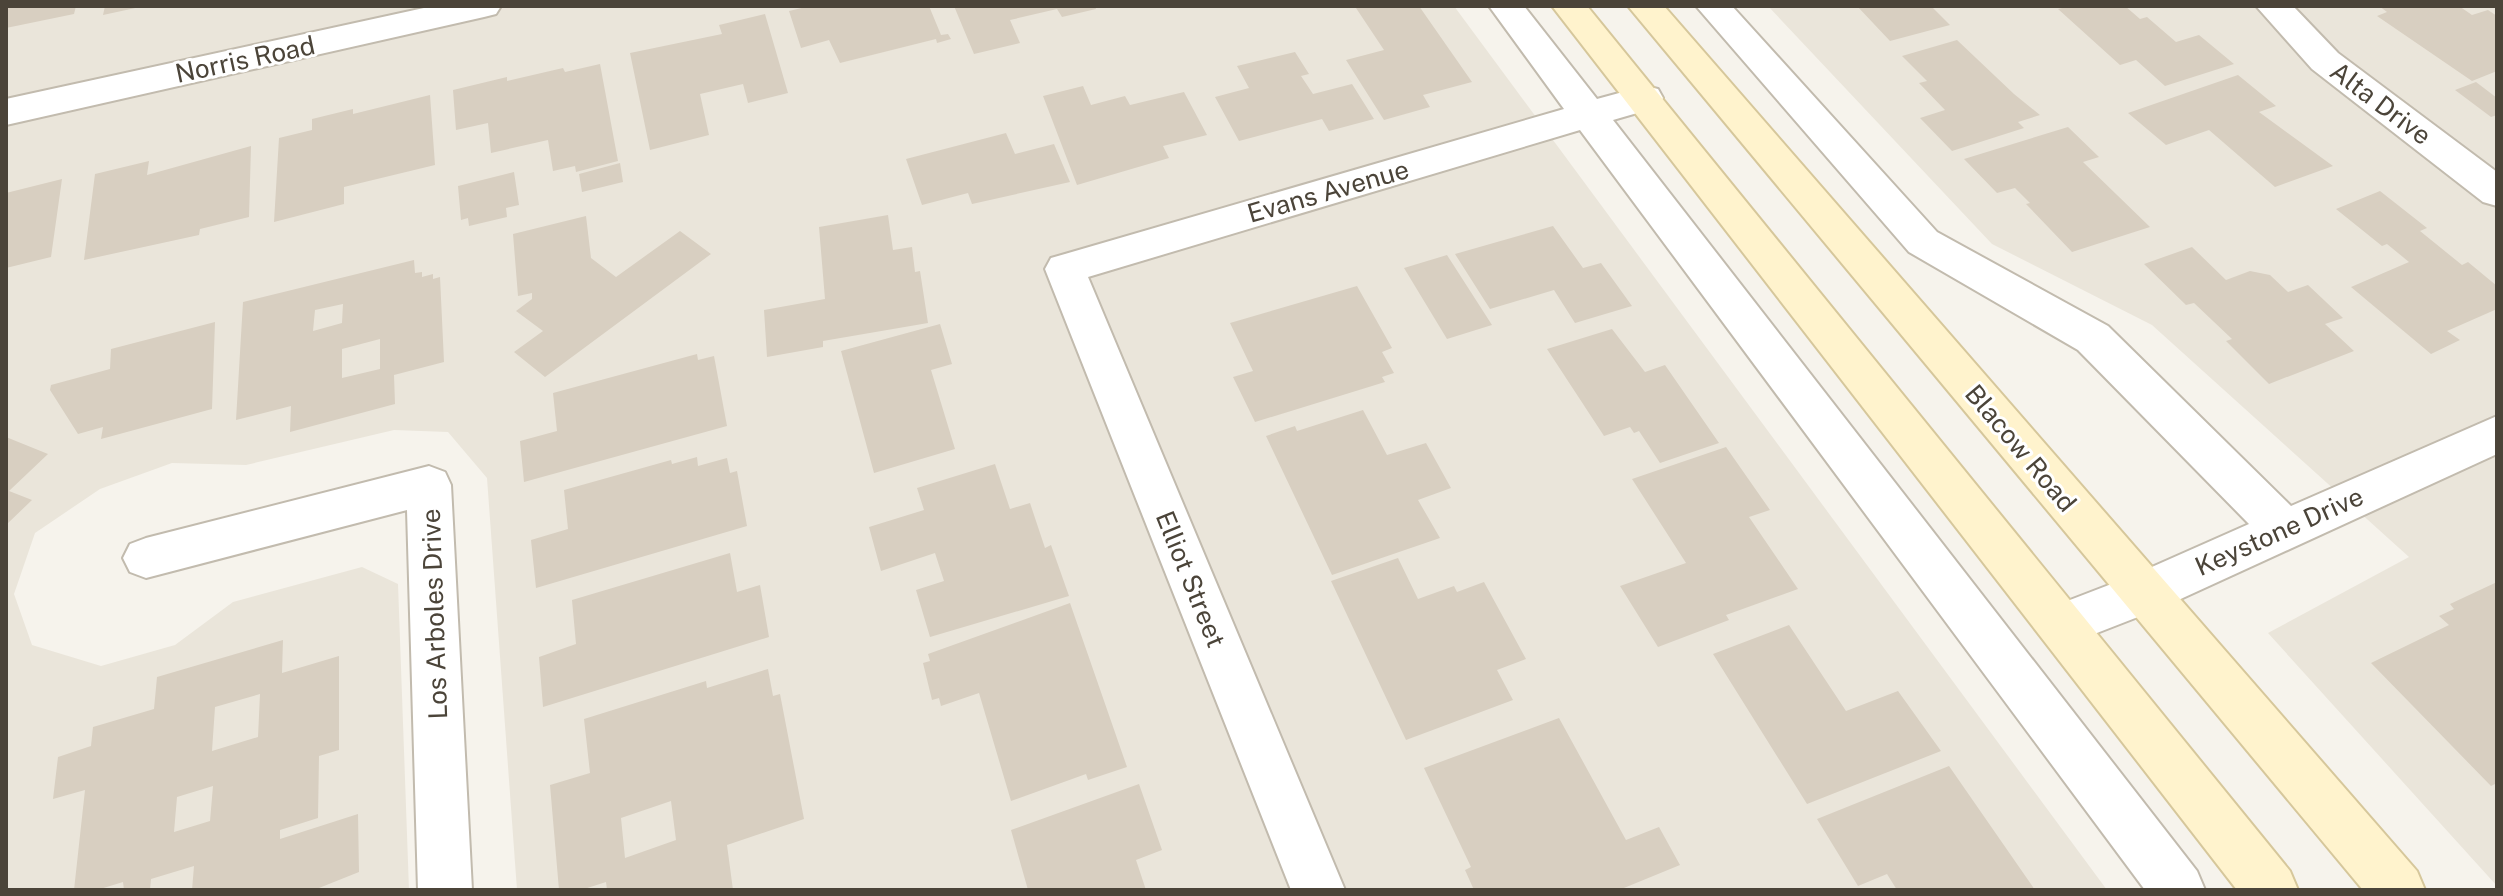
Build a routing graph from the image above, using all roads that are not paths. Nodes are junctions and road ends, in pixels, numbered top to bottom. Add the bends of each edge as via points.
1 (484, 6) edge
2 (1506, 6) edge
3 (1569, 6) edge
4 (1645, 6) edge
5 (1713, 6) edge
6 (2273, 6) edge
7 (1645, 98) junction
8 (6, 112) edge
9 (1591, 114) junction
10 (2497, 192) edge
11 (1065, 269) joint
12 (2497, 434) edge
13 (2283, 528) junction
14 (146, 558) dead end
15 (2144, 593) junction
16 (2061, 625) junction
17 (445, 890) edge
18 (1318, 890) edge
19 (2178, 890) edge
20 (2271, 890) edge
21 (2398, 890) edge

1 - 8 street, Norris Road
2 - 9 street
3 - 7 main road
4 - 15 main road, Blacow Road
5 - 13 street via 1923,242 2093,338
6 - 10 street, Alta Drive via 2325,61
7 - 9 street, Evans Avenue
7 - 16 main road
9 - 11 street, Evans Avenue
9 - 19 street
11 - 18 street, Elliot Street
12 - 13 street, Keystone Drive
13 - 15 street, Keystone Drive
14 - 17 street, Los Arboles Drive via 429,485
15 - 16 street, Keystone Drive
15 - 21 main road, Blacow Road
16 - 20 main road

